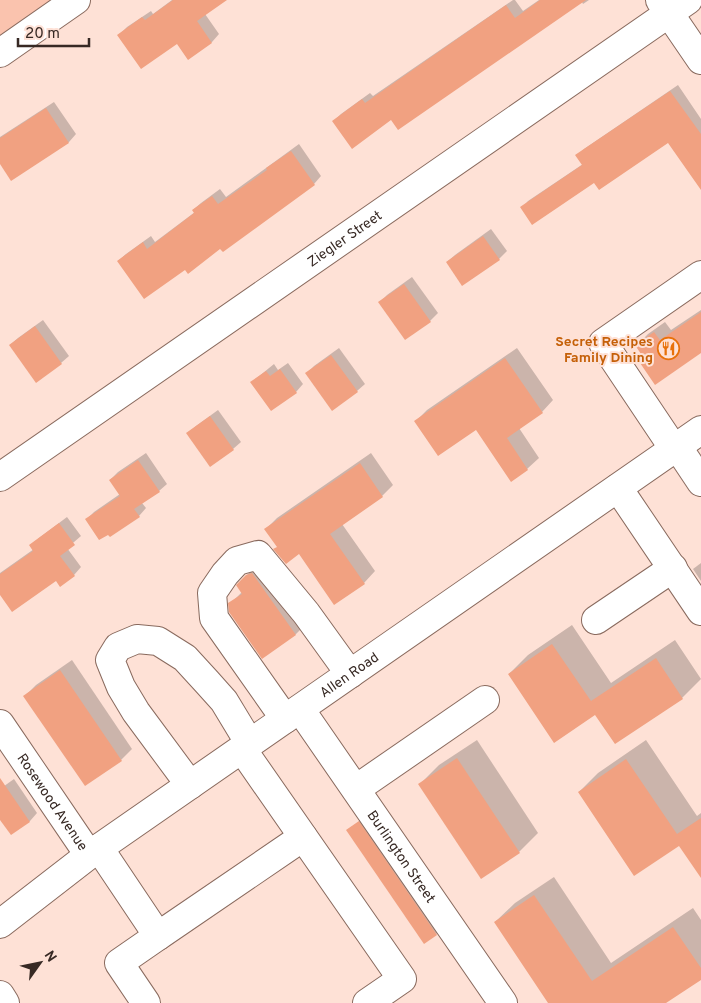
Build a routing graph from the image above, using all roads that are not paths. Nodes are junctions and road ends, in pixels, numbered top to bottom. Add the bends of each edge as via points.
1 (76, 0) edge
2 (672, 4) edge
3 (0, 53) edge
4 (701, 60) edge
5 (701, 275) edge
6 (701, 430) edge
7 (675, 448) junction
8 (0, 477) edge
9 (701, 482) edge
10 (618, 488) junction
11 (673, 568) junction
12 (701, 611) edge
13 (596, 620) dead end
14 (350, 674) junction
15 (484, 700) dead end
16 (292, 714) junction
17 (0, 724) edge
18 (246, 746) junction
19 (190, 785) junction
20 (356, 788) junction
21 (303, 837) junction
22 (94, 852) junction
23 (0, 924) edge
24 (158, 936) junction
25 (0, 995) edge
26 (5, 1003) edge
27 (146, 1003) edge
28 (367, 1003) edge
29 (503, 1003) edge

1 - 3 street
2 - 4 street
2 - 8 street, Ziegler Street
5 - 7 street via 603,342
6 - 7 street, Allen Road
7 - 9 street
7 - 10 street, Allen Road
10 - 11 street
10 - 14 street, Allen Road
11 - 12 street
11 - 13 street
14 - 16 street, Allen Road
14 - 16 street, Burlington Street via 258,555 237,562 212,593 214,618
15 - 20 street
16 - 18 street, Allen Road
16 - 20 street, Burlington Street
17 - 22 street, Rosewood Avenue
18 - 19 street, Allen Road
18 - 19 street via 224,701 185,658 158,641 137,639 118,647 110,660 121,687
18 - 21 street
19 - 22 street, Allen Road
20 - 29 street, Burlington Street
21 - 24 street
21 - 28 street via 402,979
22 - 23 street, Allen Road
22 - 24 street, Rosewood Avenue
24 - 27 street via 119,963
25 - 26 street

